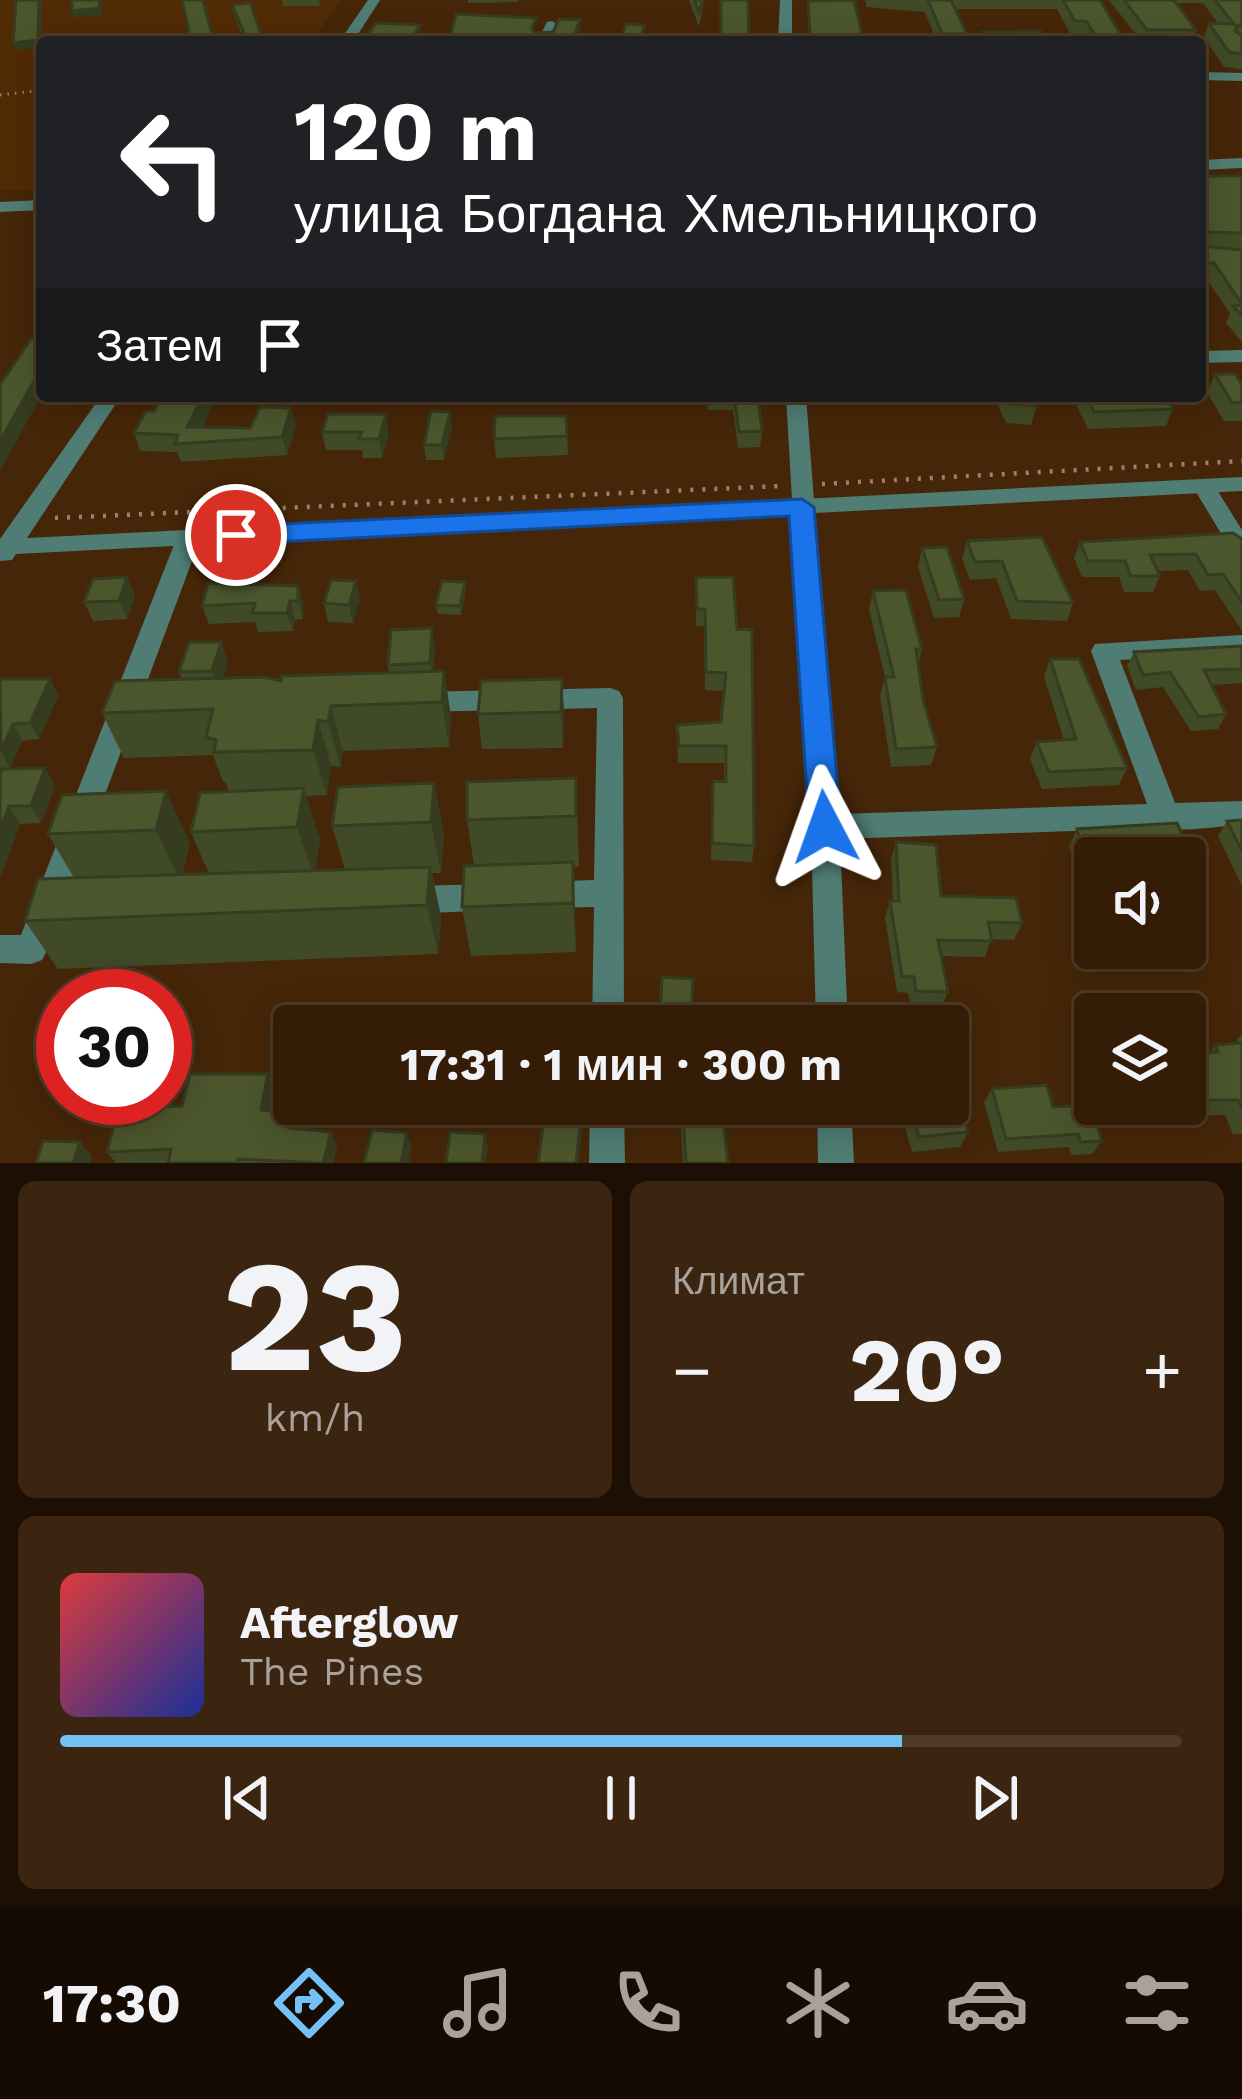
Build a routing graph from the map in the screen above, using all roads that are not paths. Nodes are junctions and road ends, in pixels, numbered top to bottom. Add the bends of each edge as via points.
1 (374, 0) edge
2 (786, 0) edge
3 (552, 25) edge
4 (350, 36) edge
5 (547, 36) edge
6 (785, 36) edge
7 (1206, 76) edge
8 (1242, 77) edge
9 (1242, 164) edge
10 (1206, 165) edge
11 (36, 205) edge
12 (0, 207) edge
13 (1242, 356) edge
14 (1206, 357) edge
15 (107, 402) edge
16 (796, 402) edge
17 (1242, 484) edge
18 (1204, 487) junction
19 (801, 496) junction
20 (189, 537) junction
21 (1242, 549) edge
22 (3, 552) edge
23 (1242, 644) edge
24 (401, 703) edge
25 (1242, 813) edge
26 (1167, 819) junction
27 (825, 827) junction
28 (611, 893) junction
29 (375, 901) edge
30 (0, 949) edge
31 (608, 1005) edge
32 (831, 1005) edge
33 (607, 1125) edge
34 (835, 1125) edge
35 (608, 1163) edge
36 (836, 1163) edge

1 - 4 street
2 - 6 street
3 - 5 street
7 - 8 street
9 - 10 street
11 - 12 street
13 - 14 street
15 - 22 street
16 - 19 street
17 - 18 street
18 - 19 street
18 - 21 street
19 - 20 street
19 - 27 street
20 - 22 street
20 - 30 street via 57,912 32,950
23 - 26 street via 1104,651
24 - 28 street via 610,698
25 - 26 street
26 - 27 street
27 - 32 street
28 - 29 street
28 - 31 street
33 - 35 street
34 - 36 street

